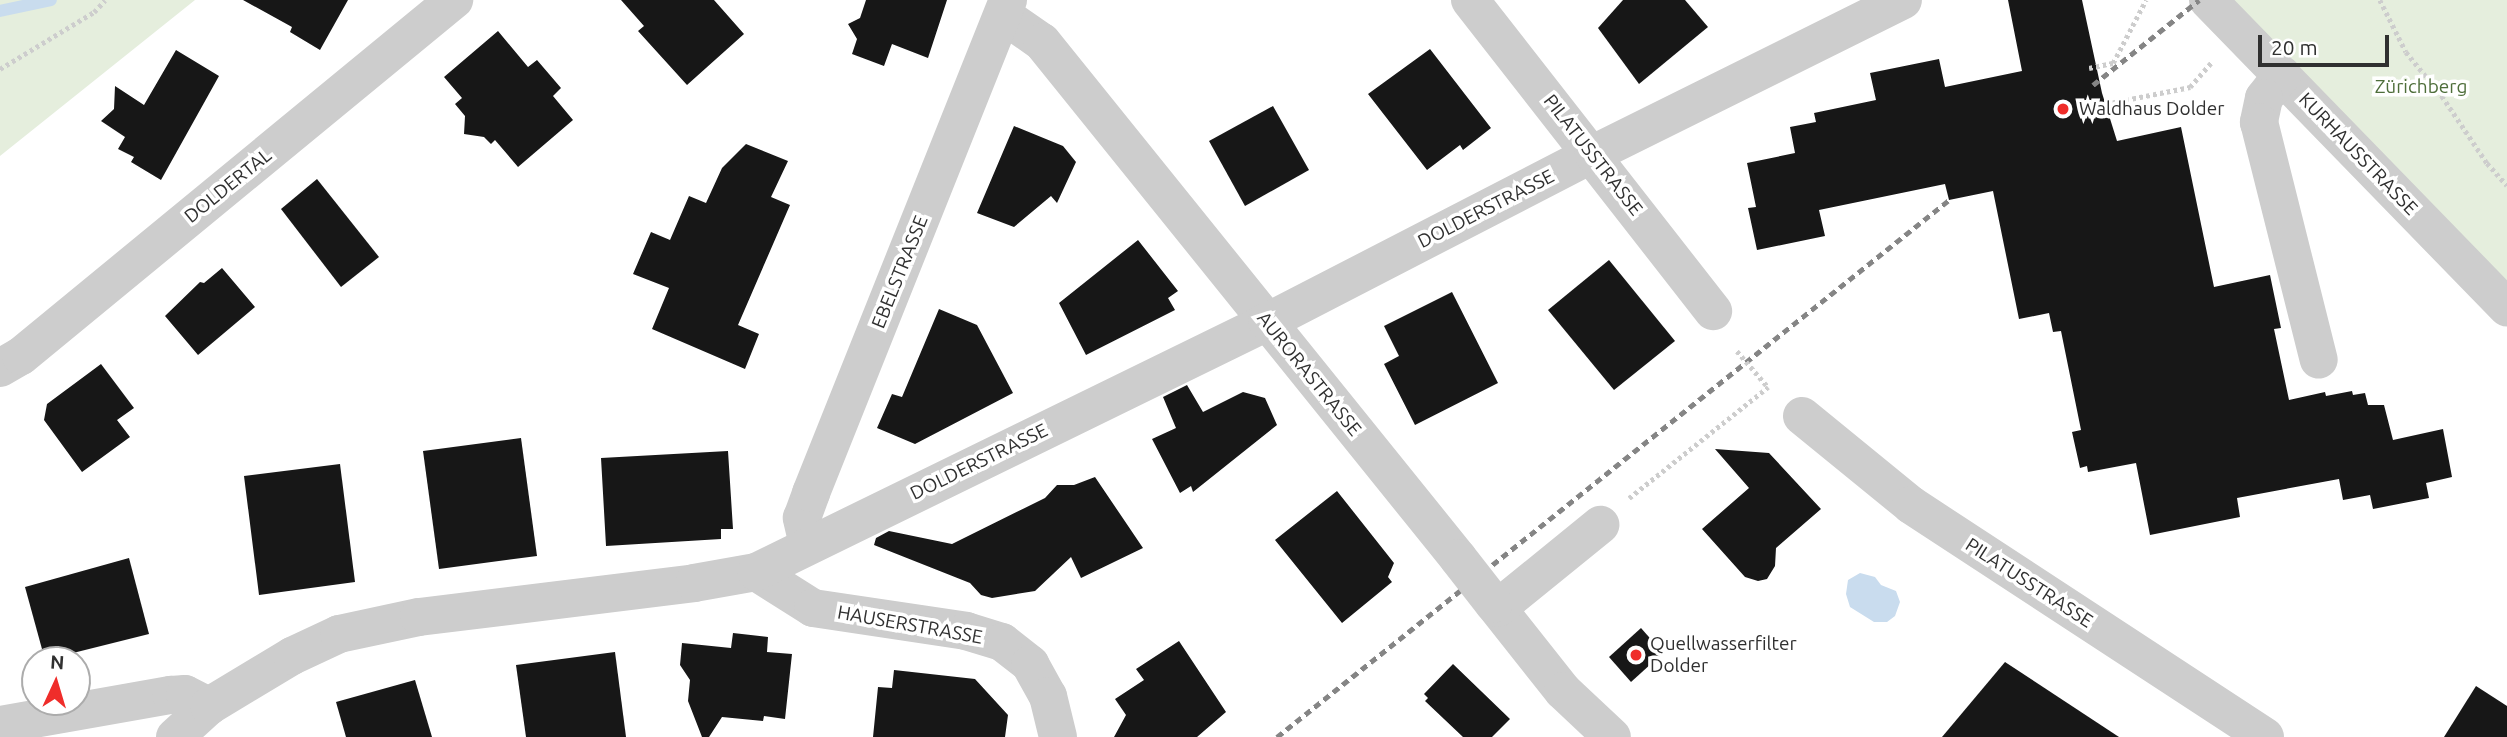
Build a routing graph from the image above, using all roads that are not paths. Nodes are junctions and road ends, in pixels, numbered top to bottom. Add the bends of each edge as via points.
1 (454, 0) edge
2 (1471, 0) edge
3 (1903, 0) edge
4 (2208, 0) edge
5 (1005, 7) edge
6 (2281, 75) junction
7 (1593, 155) junction
8 (2507, 308) edge
9 (1713, 311) dead end
10 (1267, 322) junction
11 (2319, 360) dead end
12 (0, 368) edge
13 (1802, 416) dead end
14 (1600, 524) road end
15 (808, 545) junction
16 (756, 572) junction
17 (1496, 606) junction
18 (209, 706) junction
19 (0, 726) edge
20 (175, 737) edge
21 (1058, 737) edge
22 (1612, 737) edge
23 (2265, 737) edge

1 - 12 street, DOLDERTAL via 21,356
2 - 7 street, PILATUSSTRASSE
3 - 7 street, DOLDERSTRASSE
4 - 6 street, KURHAUSSTRASSE
5 - 10 street, AURORASTRASSE via 1042,42
5 - 15 street, EBELSTRASSE via 802,517
6 - 8 street, KURHAUSSTRASSE
6 - 11 street via 2264,98 2259,122
7 - 9 street, PILATUSSTRASSE
7 - 10 street, DOLDERSTRASSE
10 - 15 street, DOLDERSTRASSE
10 - 17 street, AURORASTRASSE, bridge
13 - 23 street, PILATUSSTRASSE via 1911,505
14 - 17 street
15 - 16 street, DOLDERSTRASSE
16 - 18 street, DOLDERSTRASSE via 419,617 339,634 292,656
16 - 21 street, HAUSERSTRASSE via 813,608 966,631 1002,642 1030,664 1048,695
17 - 22 street, AURORASTRASSE via 1563,691
18 - 19 street via 185,694 171,695
18 - 20 street, DOLDERSTRASSE

